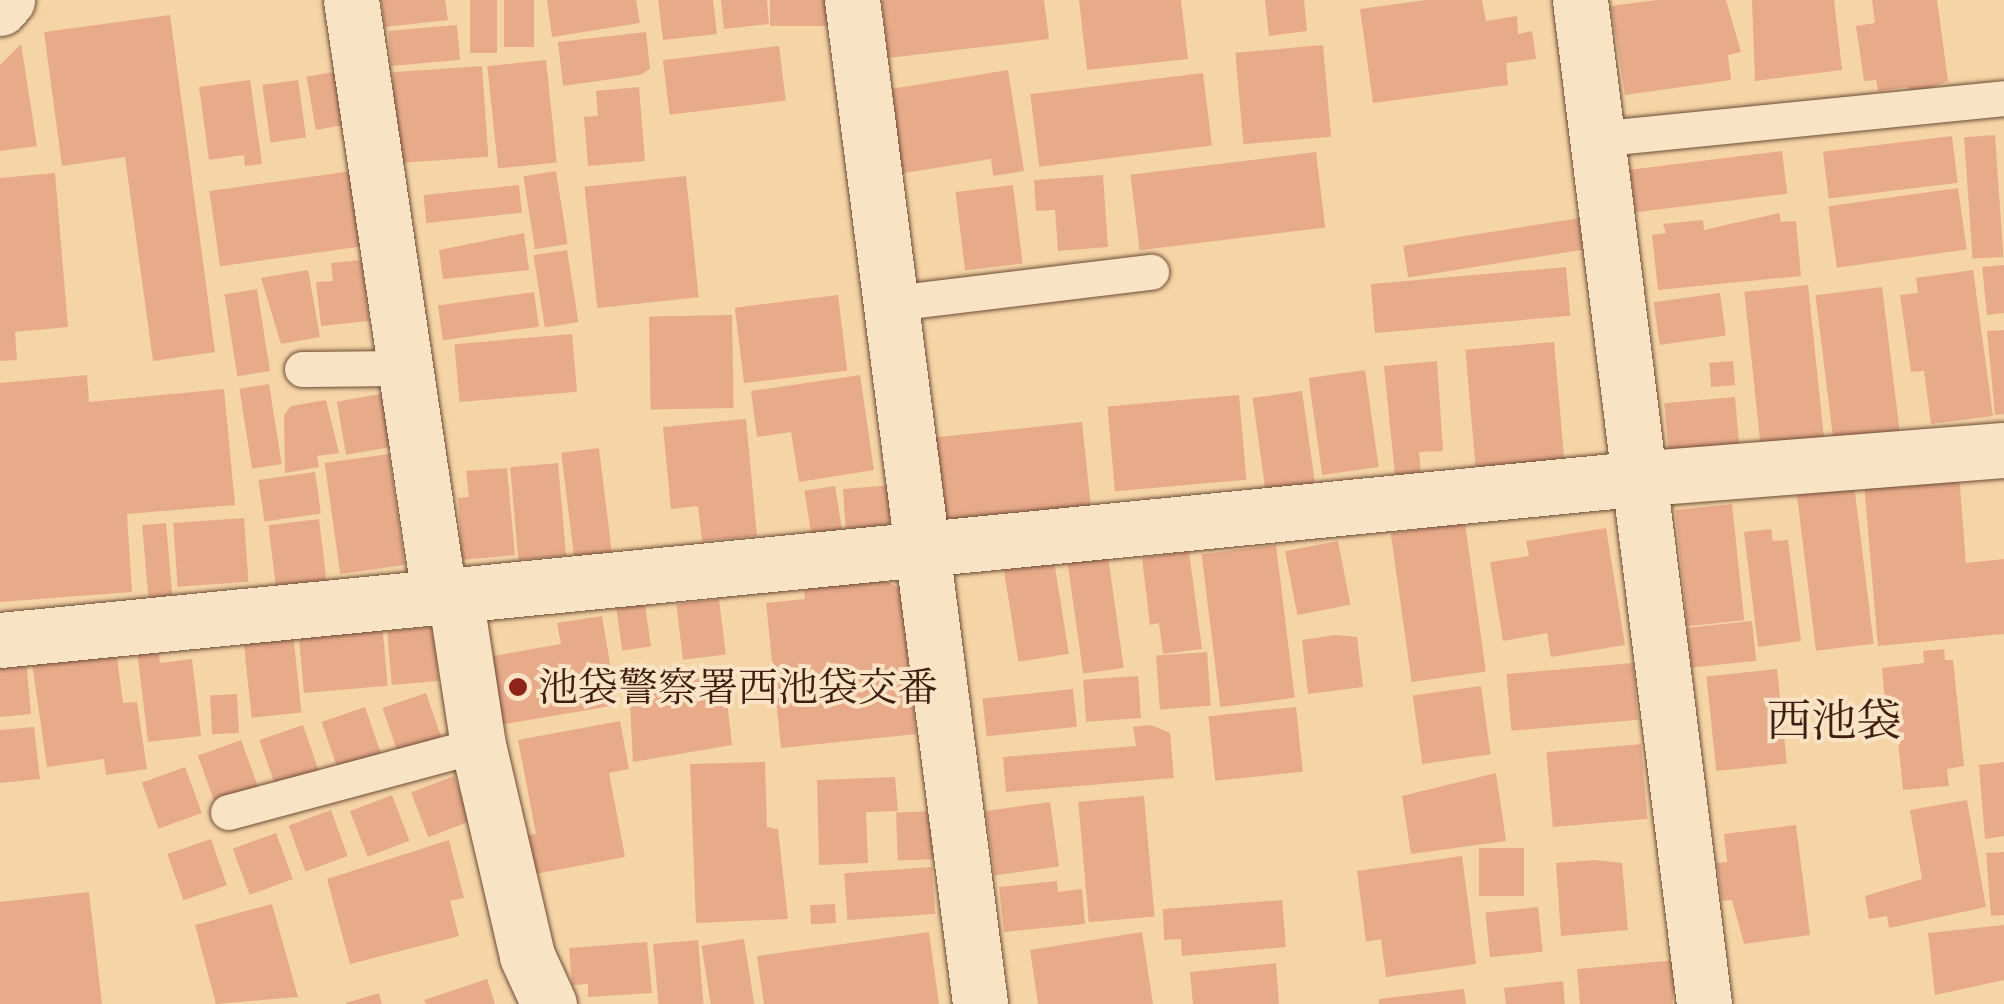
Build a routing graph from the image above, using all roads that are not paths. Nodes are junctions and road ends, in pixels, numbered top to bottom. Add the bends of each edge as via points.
1 (7, 0) edge
2 (352, 0) edge
3 (852, 0) edge
4 (1580, 0) edge
5 (0, 8) edge
6 (2004, 98) edge
7 (1596, 139) junction
8 (1151, 272) dead end
9 (893, 302) junction
10 (405, 368) junction
11 (302, 369) dead end
12 (2004, 450) edge
13 (1634, 479) junction
14 (922, 552) junction
15 (447, 596) junction
16 (0, 640) edge
17 (478, 745) junction
18 (228, 812) dead end
19 (549, 1004) edge
20 (980, 1004) edge
21 (1704, 1004) edge

1 - 5 street
2 - 10 street
3 - 9 street
4 - 7 street
6 - 7 lane
7 - 13 street
8 - 9 lane
9 - 14 street
10 - 11 lane
10 - 15 street
12 - 13 street
13 - 14 street
13 - 21 street
14 - 15 street
14 - 20 street
15 - 16 street
15 - 17 street
17 - 18 lane
17 - 19 street via 527,956

